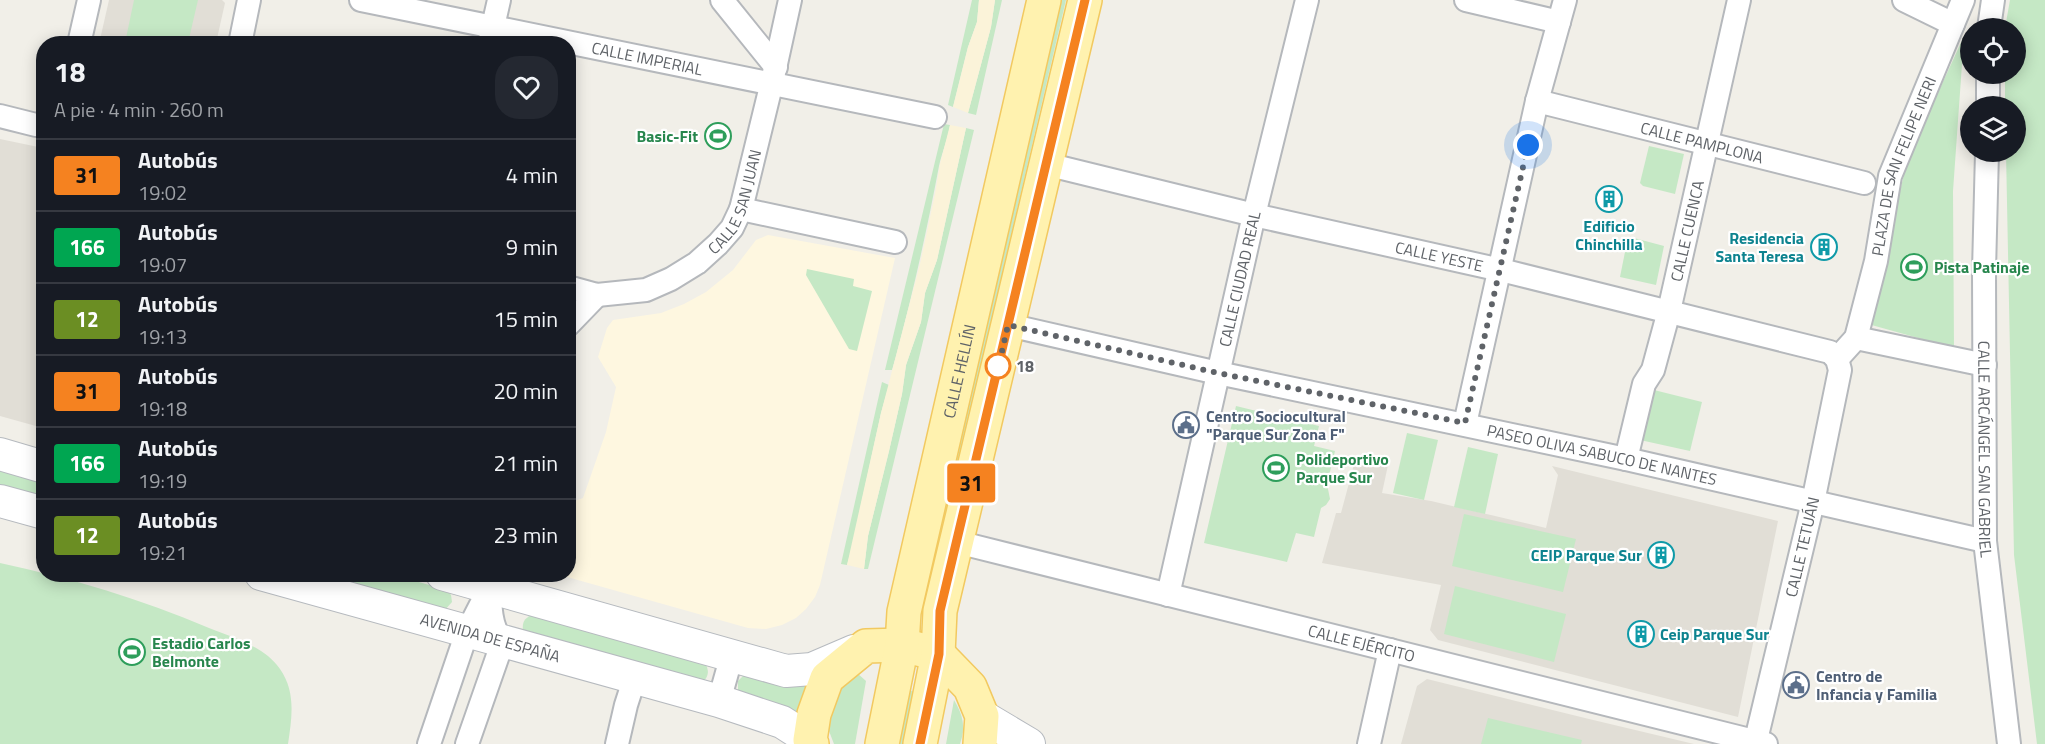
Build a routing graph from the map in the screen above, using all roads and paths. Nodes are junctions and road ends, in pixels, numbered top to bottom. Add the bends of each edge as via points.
1 (89, 0) edge
2 (249, 0) edge
3 (361, 0) edge
4 (499, 0) edge
5 (722, 0) edge
6 (790, 0) edge
7 (1044, 0) edge
8 (1085, 0) edge
9 (1307, 0) edge
10 (1466, 0) edge
11 (1566, 0) edge
12 (1739, 0) edge
13 (1904, 0) edge
14 (1964, 0) edge
15 (1994, 0) edge
16 (1991, 18) edge
17 (1559, 22) junction
18 (1953, 24) junction
19 (81, 36) edge
20 (242, 36) edge
21 (491, 36) edge
22 (576, 48) edge
23 (774, 75) junction
24 (1538, 101) junction
25 (0, 116) edge
26 (935, 117) dead end
27 (36, 125) edge
28 (1705, 144) junction
29 (1987, 162) edge
30 (1046, 164) junction
31 (1864, 183) dead end
32 (741, 209) junction
33 (1254, 215) junction
34 (895, 242) dead end
35 (1501, 270) junction
36 (576, 290) edge
37 (597, 295) junction
38 (1669, 311) junction
39 (576, 317) edge
40 (1008, 325) junction
41 (1856, 338) junction
42 (1834, 355) junction
43 (1985, 365) junction
44 (1218, 373) junction
45 (1465, 423) junction
46 (0, 454) edge
47 (1626, 459) junction
48 (36, 464) edge
49 (0, 501) edge
50 (1813, 501) junction
51 (36, 511) edge
52 (1985, 541) junction
53 (957, 542) junction
54 (289, 582) edge
55 (492, 582) edge
56 (492, 582) edge
57 (495, 582) edge
58 (1168, 595) junction
59 (467, 632) junction
60 (503, 641) junction
61 (902, 645) junction
62 (866, 646) junction
63 (1390, 650) junction
64 (939, 654) junction
65 (732, 655) junction
66 (635, 677) junction
67 (719, 701) junction
68 (981, 730) edge
69 (811, 742) edge
70 (1759, 743) edge
71 (429, 744) edge
72 (467, 744) edge
73 (616, 744) edge
74 (882, 744) edge
75 (920, 744) edge
76 (1029, 744) edge
77 (1369, 744) edge
78 (2009, 744) edge

1 - 19 street
2 - 20 street
3 - 21 street, CALLE IMPERIAL
4 - 21 street
5 - 23 street
6 - 23 street, CALLE SAN JUAN
7 - 61 main road, CALLE HELLÍN via 906,603
8 - 30 main road
9 - 33 street, CALLE CIUDAD REAL
10 - 17 street
11 - 17 street
12 - 28 street, CALLE CUENCA
13 - 18 street
14 - 18 street, PLAZA DE SAN FELIPE NERI
15 - 16 street
17 - 24 street
18 - 41 street, PLAZA DE SAN FELIPE NERI via 1890,176 1876,261
22 - 23 street, CALLE IMPERIAL
23 - 26 street, CALLE IMPERIAL
23 - 32 street, CALLE SAN JUAN
24 - 28 street, CALLE PAMPLONA
24 - 35 street
25 - 27 street
28 - 31 street, CALLE PAMPLONA
28 - 38 street, CALLE CUENCA
29 - 43 street, CALLE ARCÁNGEL SAN GABRIEL
30 - 33 street, CALLE YESTE
30 - 40 main road
32 - 34 street
32 - 37 street, CALLE SAN JUAN via 718,244 671,279 646,290
33 - 35 street, CALLE YESTE
33 - 44 street, CALLE CIUDAD REAL
35 - 38 street, CALLE YESTE
35 - 45 street
36 - 37 street, CALLE SAN JUAN
37 - 39 street
38 - 42 street, CALLE YESTE
38 - 47 street, CALLE CUENCA via 1653,370 1644,384
40 - 44 street, PASEO OLIVA SABUCO DE NANTES
40 - 53 main road
41 - 42 street, PLAZA DE SAN FELIPE NERI
41 - 43 street
42 - 50 street, CALLE TETUÁN via 1840,370
43 - 52 street, CALLE ARCÁNGEL SAN GABRIEL
44 - 45 street, PASEO OLIVA SABUCO DE NANTES
44 - 58 street, CALLE CIUDAD REAL
45 - 47 street, PASEO OLIVA SABUCO DE NANTES
46 - 48 main road
47 - 50 street, PASEO OLIVA SABUCO DE NANTES
49 - 51 main road
50 - 52 street, PASEO OLIVA SABUCO DE NANTES
50 - 70 street, CALLE TETUÁN
52 - 78 street, CALLE ARCÁNGEL SAN GABRIEL
53 - 58 street, CALLE EJÉRCITO
53 - 64 main road via 940,611
54 - 59 main road, AVENIDA DE ESPAÑA
55 - 59 street
56 - 60 street via 490,606
57 - 65 main road
58 - 63 street, CALLE EJÉRCITO
59 - 60 main road, AVENIDA DE ESPAÑA
59 - 71 street
60 - 66 main road, AVENIDA DE ESPAÑA
60 - 72 street
61 - 62 main road
61 - 64 main road
61 - 74 main road, CALLE HELLÍN
62 - 65 main road via 812,669 786,671
62 - 69 main road, AVENIDA DE ESPAÑA via 827,678 814,714
63 - 70 street, CALLE EJÉRCITO
63 - 77 street
64 - 68 main road via 969,687
64 - 75 main road
65 - 67 street
66 - 67 main road, AVENIDA DE ESPAÑA
66 - 73 street
67 - 69 main road, AVENIDA DE ESPAÑA via 773,718
68 - 76 main road

